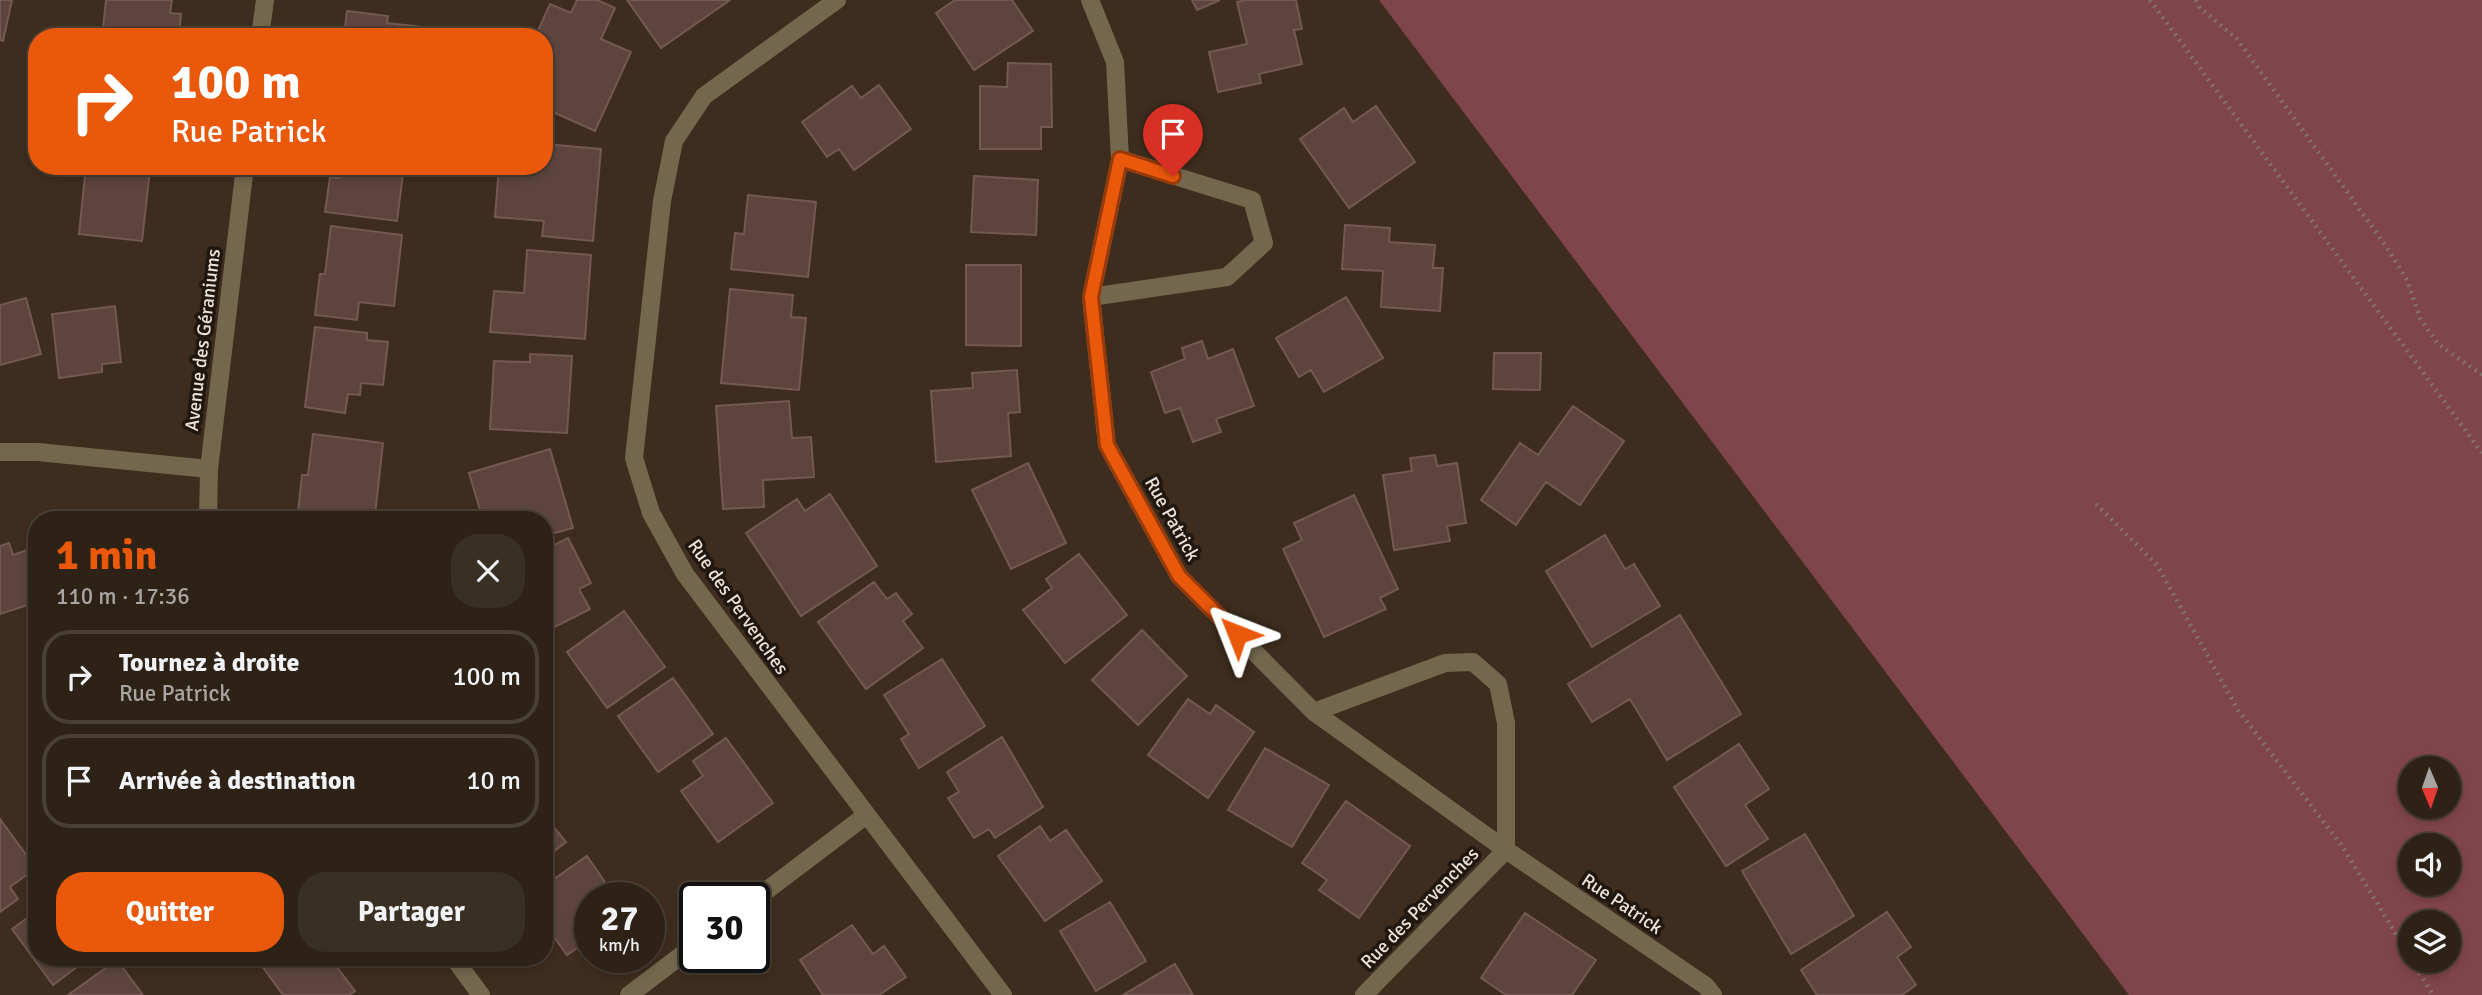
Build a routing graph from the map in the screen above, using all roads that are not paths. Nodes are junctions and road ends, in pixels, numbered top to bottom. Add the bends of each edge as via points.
1 (265, 0) edge
2 (837, 0) edge
3 (1090, 0) edge
4 (261, 28) edge
5 (1120, 159) junction
6 (244, 175) edge
7 (1091, 297) junction
8 (0, 452) edge
9 (209, 469) junction
10 (208, 511) edge
11 (1314, 712) junction
12 (865, 816) junction
13 (1506, 850) junction
14 (770, 888) edge
15 (679, 957) edge
16 (460, 966) edge
17 (481, 995) edge
18 (629, 995) edge
19 (1003, 995) edge
20 (1364, 995) edge
21 (1713, 995) edge

1 - 4 street
2 - 12 street, Rue des Pervenches via 704,96 674,141 662,201 634,458 651,513 684,574
3 - 5 street, Rue Patrick via 1115,62
5 - 7 street, Rue Patrick
5 - 7 street via 1252,200 1264,243 1227,277
6 - 9 street, Avenue des Géraniums
7 - 11 street, Rue Patrick via 1107,445 1179,576
8 - 9 street
9 - 10 street, Avenue des Géraniums
11 - 13 street, Rue Patrick
11 - 13 street via 1445,663 1473,662 1498,684 1506,723
12 - 14 street
12 - 19 street, Rue des Pervenches
13 - 20 street, Rue des Pervenches
13 - 21 street, Rue Patrick
15 - 18 street
16 - 17 street

